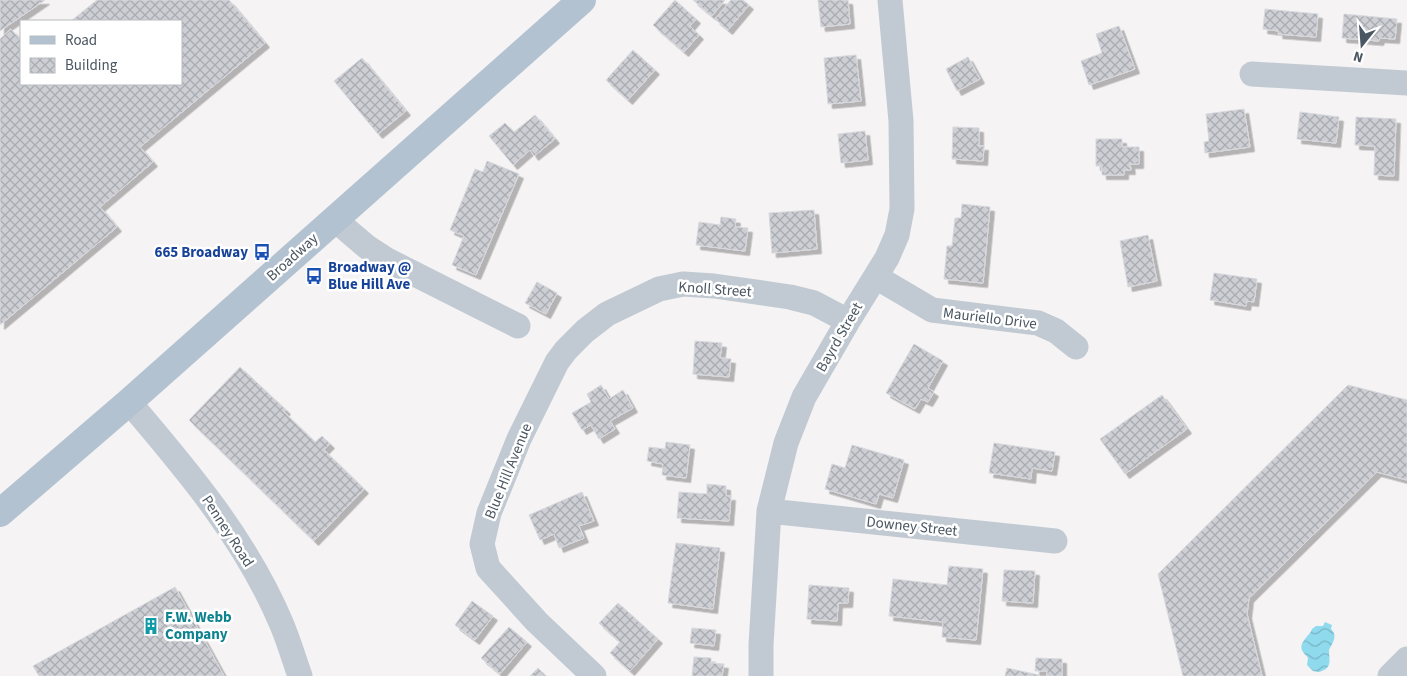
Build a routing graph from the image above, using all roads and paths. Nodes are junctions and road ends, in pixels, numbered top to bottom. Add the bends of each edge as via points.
1 (582, 0) edge
2 (890, 0) edge
3 (1252, 74) dead end
4 (1407, 83) edge
5 (334, 219) junction
6 (876, 277) junction
7 (848, 321) junction
8 (518, 326) dead end
9 (1076, 347) dead end
10 (566, 350) joint
11 (129, 402) junction
12 (769, 511) junction
13 (0, 514) edge
14 (1055, 541) dead end
15 (1407, 659) edge
16 (762, 675) edge
17 (300, 676) edge
18 (594, 676) edge
19 (1390, 676) edge

1 - 5 main road, Broadway
2 - 6 street, Bayrd Street via 901,121 902,209 897,234
3 - 4 street
5 - 8 street via 366,247 387,260
5 - 11 main road, Broadway
6 - 7 street, Bayrd Street
6 - 9 street, Mauriello Drive via 932,310 1038,322
7 - 10 street, Knoll Street via 814,303 790,297 683,284 659,289 607,314
7 - 12 street, Bayrd Street via 795,418
10 - 18 street, Blue Hill Avenue via 519,439 489,513 482,544 488,568 537,622
11 - 13 main road, Broadway
11 - 17 street, Penney Road via 192,477 238,542 272,603
12 - 14 street, Downey Street
12 - 16 street, Bayrd Street
15 - 19 street

